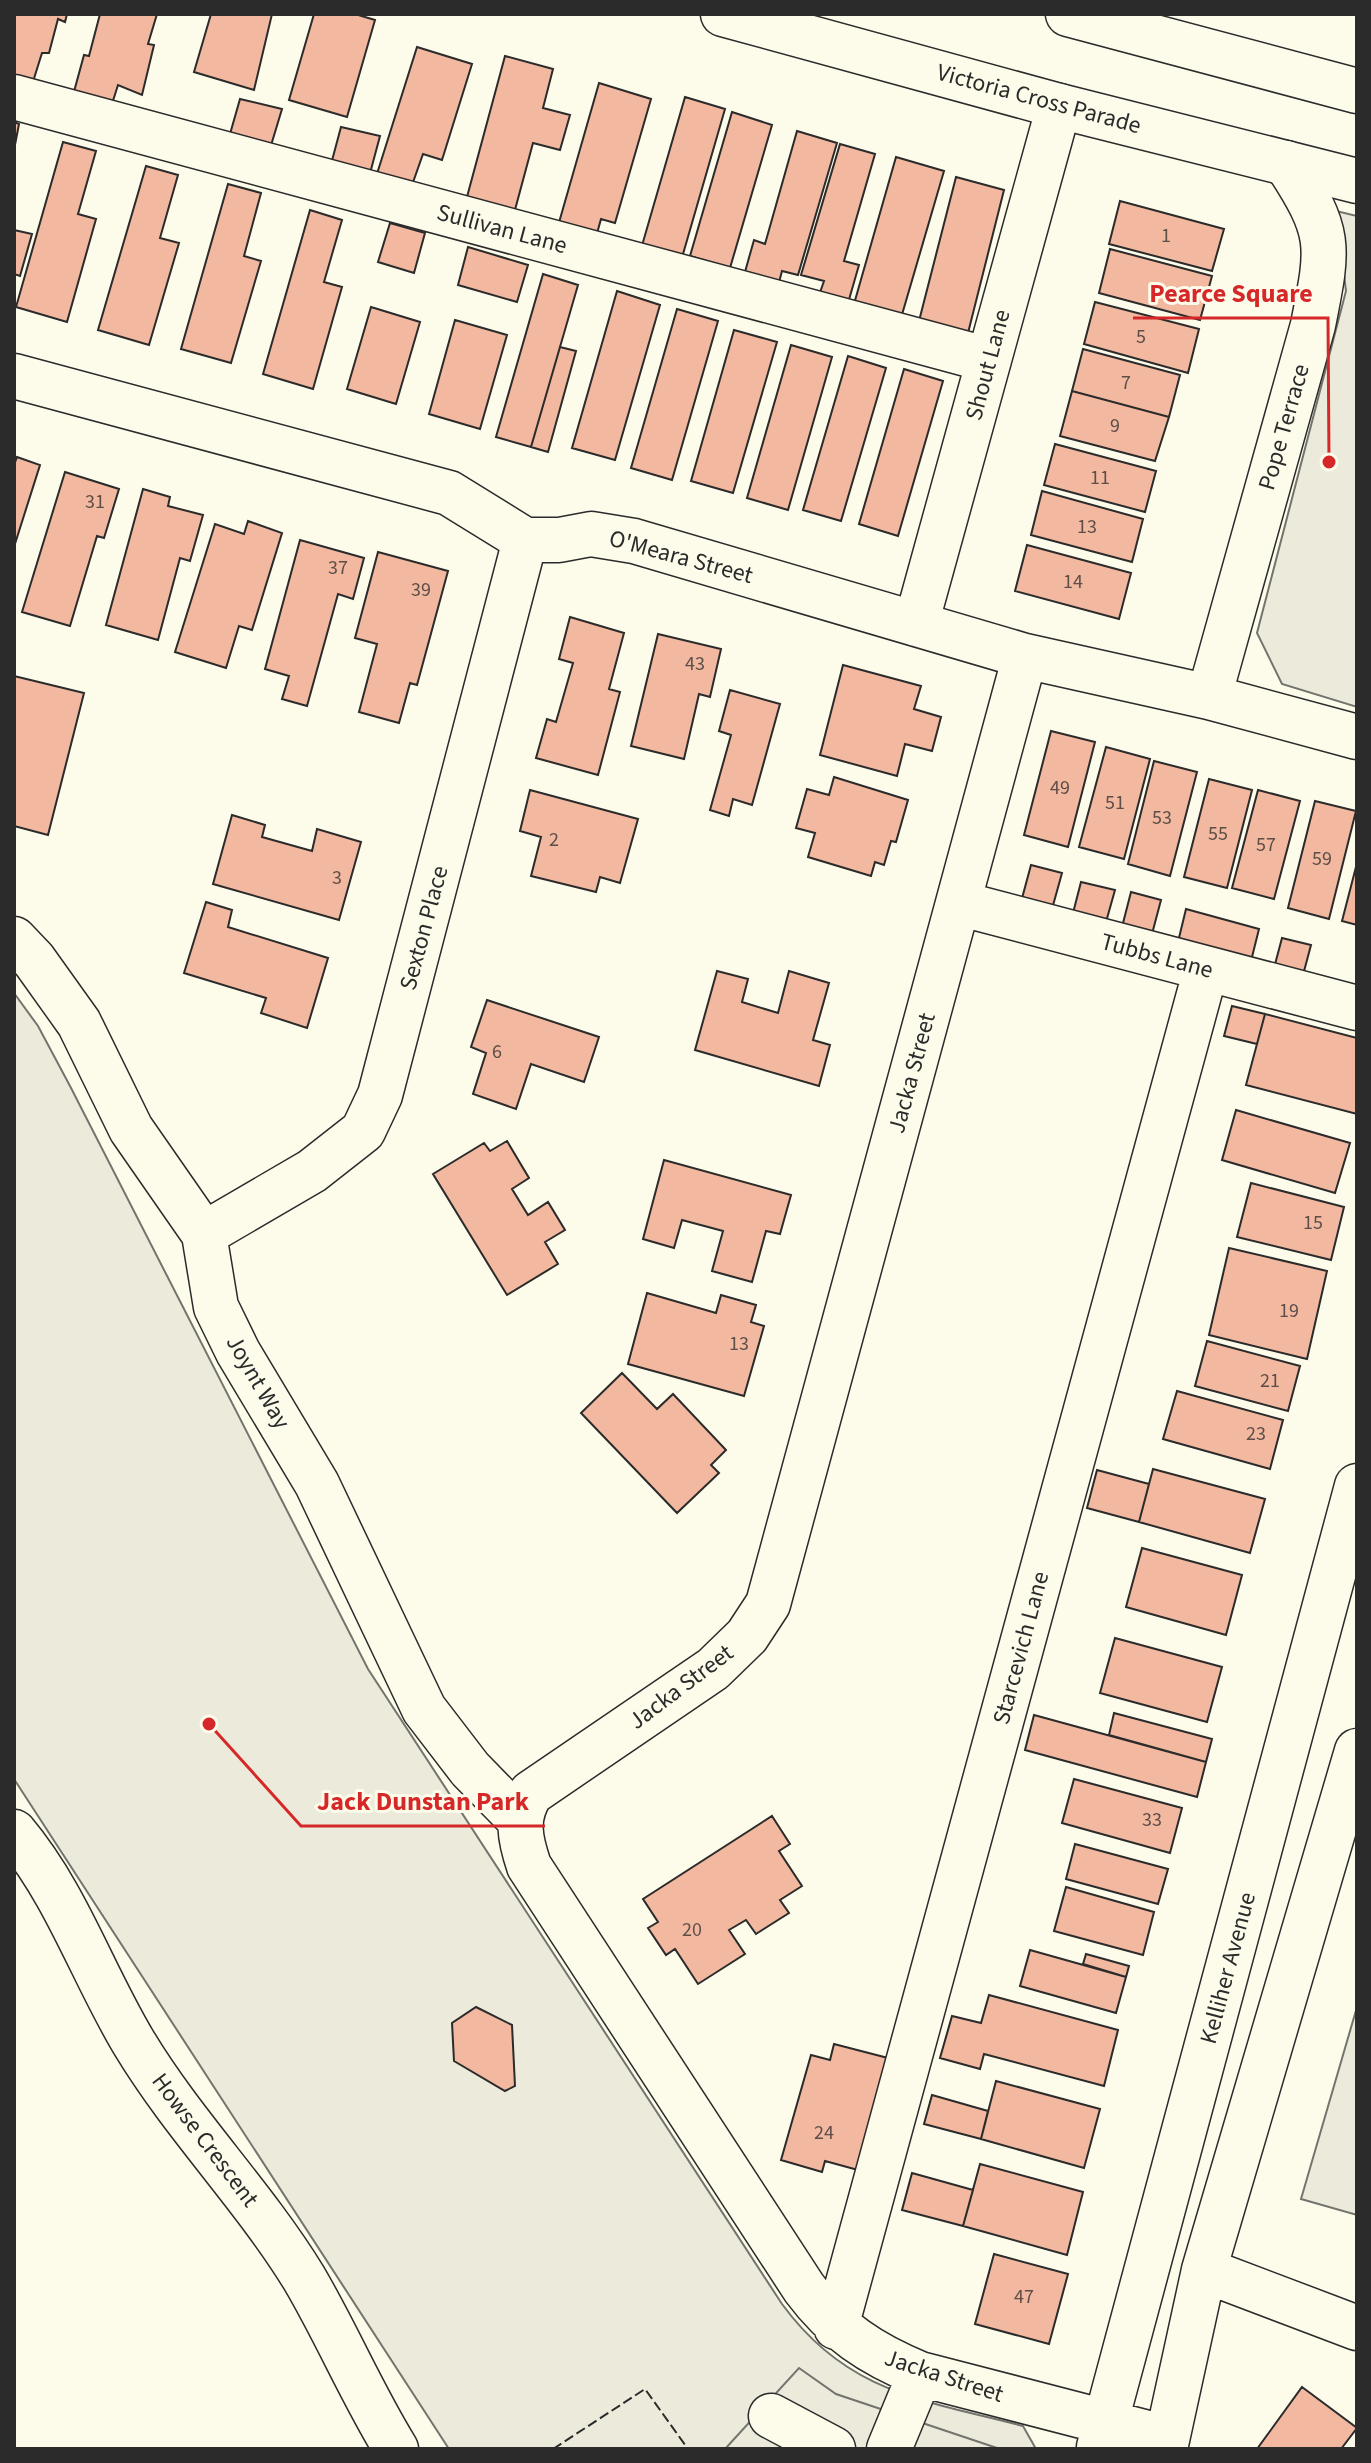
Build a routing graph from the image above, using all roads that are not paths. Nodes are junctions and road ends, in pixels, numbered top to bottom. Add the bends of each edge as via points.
1 (723, 14) edge
2 (1068, 14) edge
3 (1357, 91) edge
4 (14, 97) edge
5 (1059, 106) junction
6 (1286, 163) junction
7 (1357, 181) edge
8 (989, 360) junction
9 (14, 376) edge
10 (525, 540) junction
11 (916, 624) junction
12 (1025, 656) junction
13 (1209, 697) junction
14 (1357, 737) edge
15 (958, 903) junction
16 (14, 939) edge
17 (1206, 969) junction
18 (1357, 1008) edge
19 (204, 1234) junction
20 (1357, 1486) edge
21 (1357, 1751) edge
22 (519, 1819) junction
23 (14, 1832) edge
24 (1204, 2270) junction
25 (836, 2327) junction
26 (1357, 2328) edge
27 (920, 2374) junction
28 (771, 2416) dead end
29 (1102, 2435) edge
30 (1166, 2444) edge
31 (396, 2449) edge
32 (833, 2449) edge
33 (889, 2449) edge

1 - 5 street, Victoria Cross Parade
2 - 3 street
4 - 8 street, Sullivan Lane
5 - 6 street, Victoria Cross Parade
5 - 8 street, Shout Lane
6 - 7 street, Victoria Cross Parade
6 - 13 street, Pope Terrace via 1325,237 1325,264 1313,325
8 - 11 street, Shout Lane
9 - 10 street via 449,493
10 - 11 street, O'Meara Street via 614,537
10 - 19 street, Sexton Place via 380,1095 363,1131 312,1171
11 - 12 street, O'Meara Street
12 - 13 street, O'Meara Street
12 - 15 street, Jacka Street
13 - 14 street, O'Meara Street
15 - 17 street, Tubbs Lane
15 - 22 street, Jacka Street via 768,1604 747,1636 713,1669 531,1793
16 - 19 street, Joynt Way via 79,1023 131,1129
17 - 18 street, Tubbs Lane
17 - 25 street, Starcevich Lane
19 - 22 street, Joynt Way via 216,1307 317,1484 424,1709 470,1769
20 - 29 street, Kelliher Avenue
21 - 24 street
22 - 25 street, Jacka Street via 529,1866 804,2288
23 - 31 street, Howse Crescent via 76,1926 164,2091 256,2206 304,2279
24 - 26 street
24 - 30 street
25 - 27 street, Jacka Street via 884,2360
27 - 29 street, Jacka Street
27 - 33 street
28 - 32 street
29 - 30 street, Jacka Street

